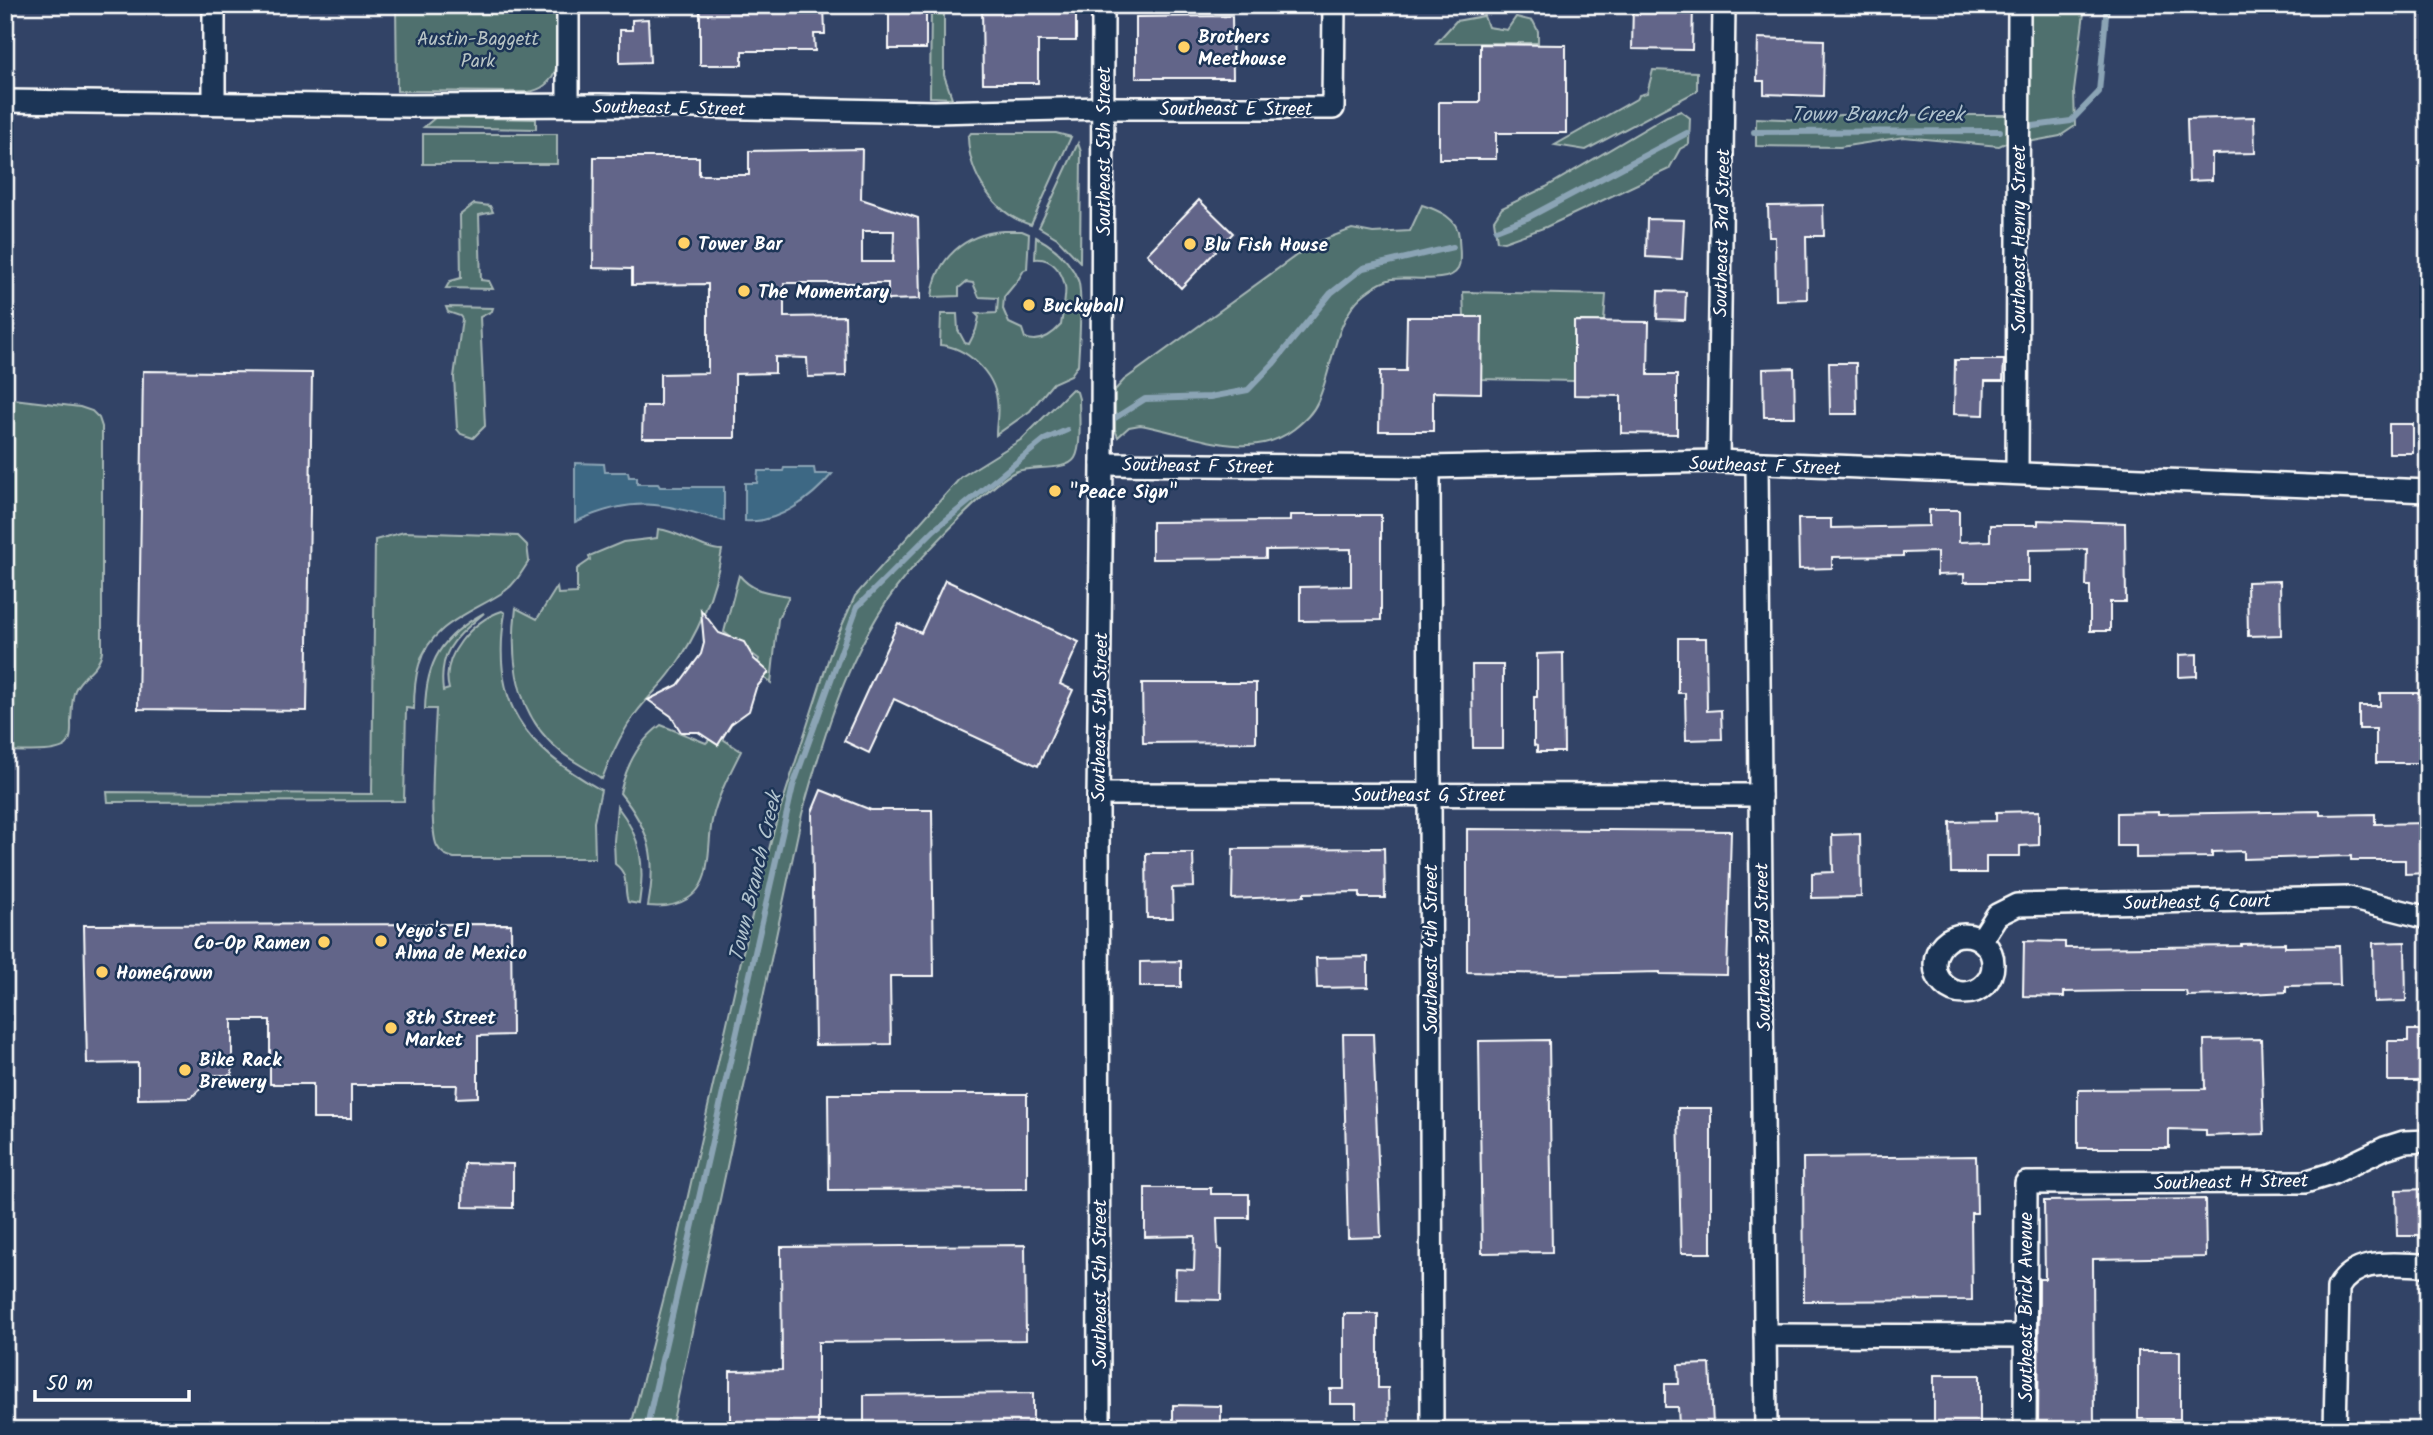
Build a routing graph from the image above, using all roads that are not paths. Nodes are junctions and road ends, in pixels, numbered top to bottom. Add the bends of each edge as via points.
1 (214, 5) edge
2 (568, 5) edge
3 (1103, 5) edge
4 (1334, 5) edge
5 (1724, 5) edge
6 (2019, 5) edge
7 (5, 101) edge
8 (214, 103) junction
9 (568, 105) junction
10 (1104, 108) junction
11 (1718, 461) junction
12 (1102, 464) junction
13 (1757, 464) junction
14 (1429, 467) junction
15 (2017, 473) junction
16 (2428, 491) edge
17 (1098, 794) junction
18 (1430, 794) junction
19 (1760, 795) junction
20 (2428, 918) edge
21 (1981, 940) dead end
22 (2428, 1141) edge
23 (2026, 1183) joint
24 (2428, 1265) edge
25 (1765, 1335) junction
26 (2025, 1336) junction
27 (1099, 1430) edge
28 (1432, 1430) edge
29 (1766, 1430) edge
30 (2025, 1430) edge
31 (2335, 1430) edge

1 - 8 street
2 - 9 street
3 - 10 street, Southeast 5th Street
4 - 10 street, Southeast E Street via 1333,107
5 - 11 street, Southeast 3rd Street
6 - 15 street, Southeast Henry Street
7 - 8 street, Southeast E Street
8 - 9 street, Southeast E Street
9 - 10 street, Southeast E Street via 947,112
10 - 12 street, Southeast 5th Street
11 - 13 street, Southeast F Street
11 - 14 street, Southeast F Street
12 - 14 street, Southeast F Street
12 - 17 street, Southeast 5th Street
13 - 15 street, Southeast F Street
13 - 19 street, Southeast 3rd Street
14 - 18 street, Southeast 4th Street
15 - 16 street, Southeast F Street
17 - 18 street, Southeast G Street
17 - 27 street, Southeast 5th Street
18 - 19 street, Southeast G Street
18 - 28 street, Southeast 4th Street
19 - 25 street, Southeast 3rd Street
20 - 21 street, Southeast G Court via 2348,898 2017,905 1997,915
22 - 23 street, Southeast H Street via 2385,1148 2305,1182
23 - 26 street, Southeast Brick Avenue
24 - 31 street via 2365,1265 2344,1277 2338,1288
25 - 26 street
25 - 29 street, Southeast 3rd Street
26 - 30 street, Southeast Brick Avenue

